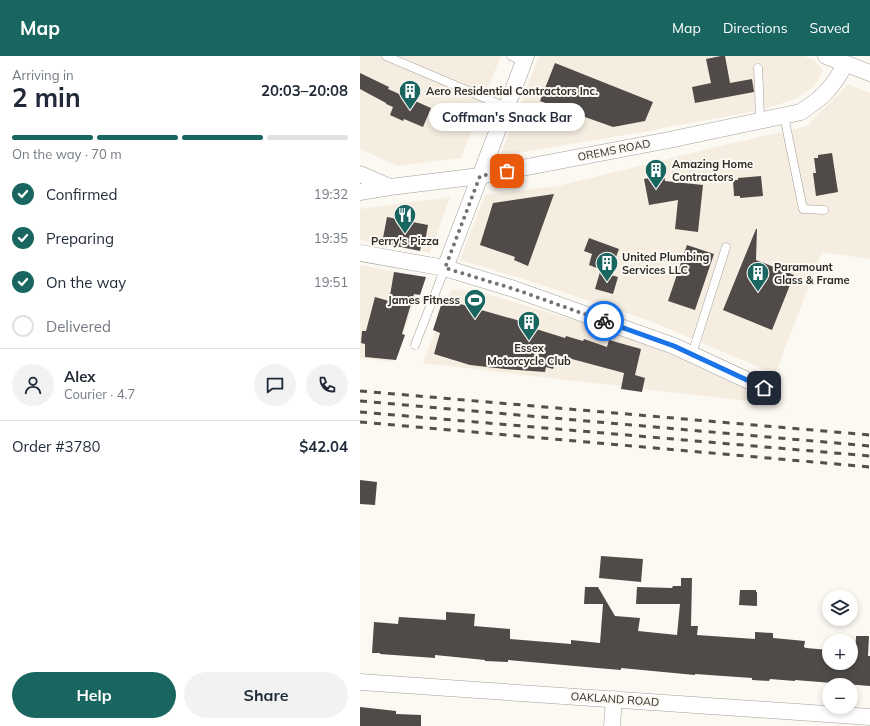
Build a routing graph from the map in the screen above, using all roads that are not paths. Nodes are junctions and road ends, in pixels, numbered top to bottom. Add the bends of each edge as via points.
1 (386, 56) edge
2 (826, 56) edge
3 (520, 58) edge
4 (845, 64) junction
5 (758, 68) dead end
6 (870, 73) edge
7 (506, 107) junction
8 (784, 116) junction
9 (760, 121) junction
10 (360, 174) edge
11 (480, 176) junction
12 (390, 188) junction
13 (360, 192) edge
14 (824, 210) dead end
15 (726, 247) dead end
16 (360, 253) edge
17 (445, 268) junction
18 (416, 345) dead end
19 (692, 354) junction
20 (764, 388) dead end
21 (360, 682) edge
22 (614, 699) junction
23 (870, 717) edge
24 (612, 726) edge

1 - 7 lane
2 - 4 street
3 - 7 street
4 - 6 street
4 - 8 street, OREMS ROAD via 829,89 816,101 801,112
5 - 9 lane
7 - 11 street
8 - 9 street, OREMS ROAD
8 - 14 lane via 803,210
9 - 11 street, OREMS ROAD
10 - 12 street
11 - 12 street, OREMS ROAD
11 - 17 street
12 - 13 street, OREMS ROAD
15 - 19 lane
16 - 17 street
17 - 18 lane
17 - 19 street via 522,291
19 - 20 street
21 - 22 street, OAKLAND ROAD
22 - 23 street, OAKLAND ROAD
22 - 24 street

